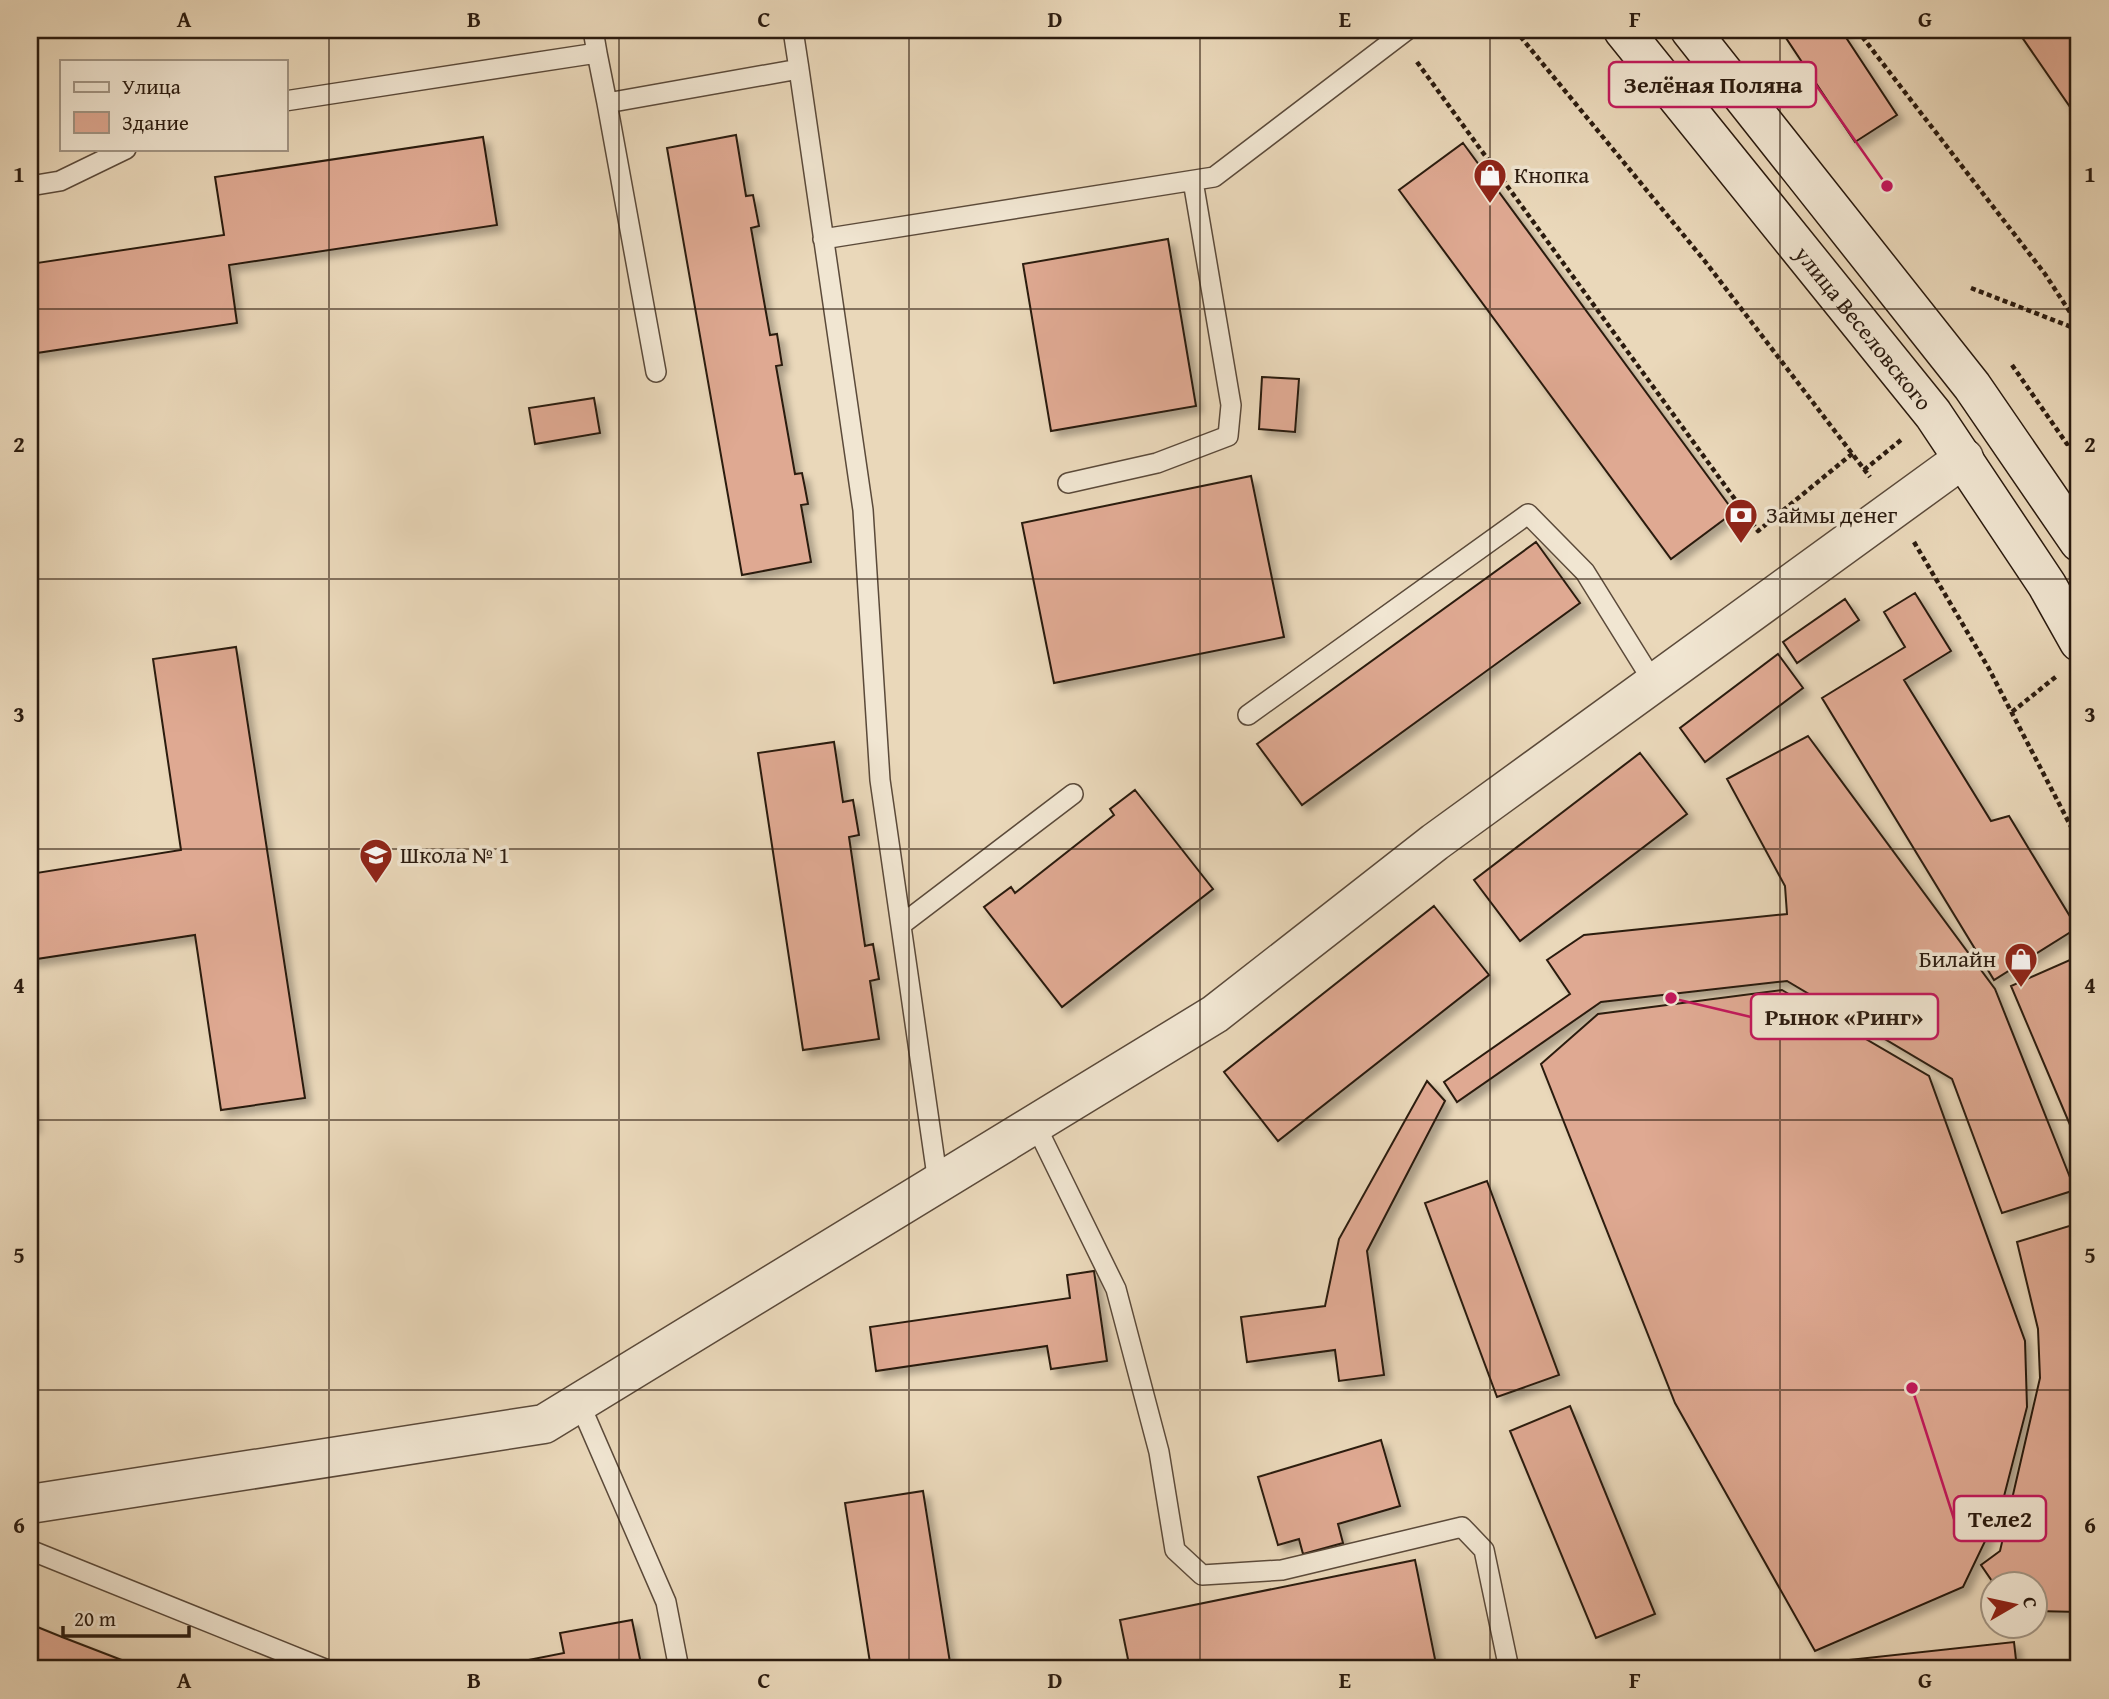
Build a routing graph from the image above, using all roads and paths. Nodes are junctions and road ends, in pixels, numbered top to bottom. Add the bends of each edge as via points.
1 (593, 30) edge
2 (793, 30) edge
3 (1515, 30) edge
4 (1623, 30) edge
5 (1690, 30) edge
6 (1857, 30) edge
7 (1403, 34) edge
8 (597, 53) junction
9 (799, 69) junction
10 (287, 101) edge
11 (607, 103) junction
12 (124, 150) edge
13 (1193, 181) junction
14 (30, 186) edge
15 (824, 239) junction
16 (1971, 288) dead end
17 (2079, 328) edge
18 (656, 372) dead end
19 (2079, 436) edge
20 (2067, 444) dead end
21 (1853, 453) junction
22 (1964, 458) junction
23 (1068, 482) dead end
24 (1894, 509) junction
25 (2079, 542) edge
26 (2079, 561) edge
27 (2047, 585) junction
28 (2070, 658) edge
29 (1654, 683) junction
30 (2012, 712) junction
31 (1248, 715) dead end
32 (1073, 794) dead end
33 (2079, 842) edge
34 (901, 925) junction
35 (1035, 1124) junction
36 (938, 1183) junction
37 (579, 1402) junction
38 (30, 1504) edge
39 (30, 1550) edge
40 (326, 1669) edge
41 (679, 1669) edge
42 (1509, 1669) edge

1 - 8 lane
2 - 9 lane
3 - 21 path
4 - 22 street, улица Веселовского
5 - 25 street via 1972,386
6 - 17 path via 2045,274
7 - 13 lane via 1214,177
7 - 21 path via 1758,531
8 - 10 lane
8 - 11 lane
9 - 11 lane
9 - 15 lane
11 - 18 lane
12 - 14 lane via 61,181
13 - 15 lane
13 - 23 lane via 1231,405 1228,436 1157,463
15 - 34 lane via 863,510 880,780
16 - 17 path
19 - 20 path
21 - 24 path
22 - 24 street
22 - 27 street, улица Веселовского
24 - 29 street
24 - 30 path
26 - 27 street
27 - 28 street, улица Веселовского
28 - 30 path
29 - 31 lane via 1585,572 1528,514
29 - 35 street via 1435,842 1215,1014
30 - 33 path
32 - 34 lane
34 - 36 lane
35 - 36 street
35 - 42 lane via 1116,1289 1159,1452 1175,1550 1202,1575 1282,1570 1462,1528 1484,1550
36 - 37 street
37 - 38 street via 544,1424
37 - 41 lane via 666,1602
39 - 40 lane

